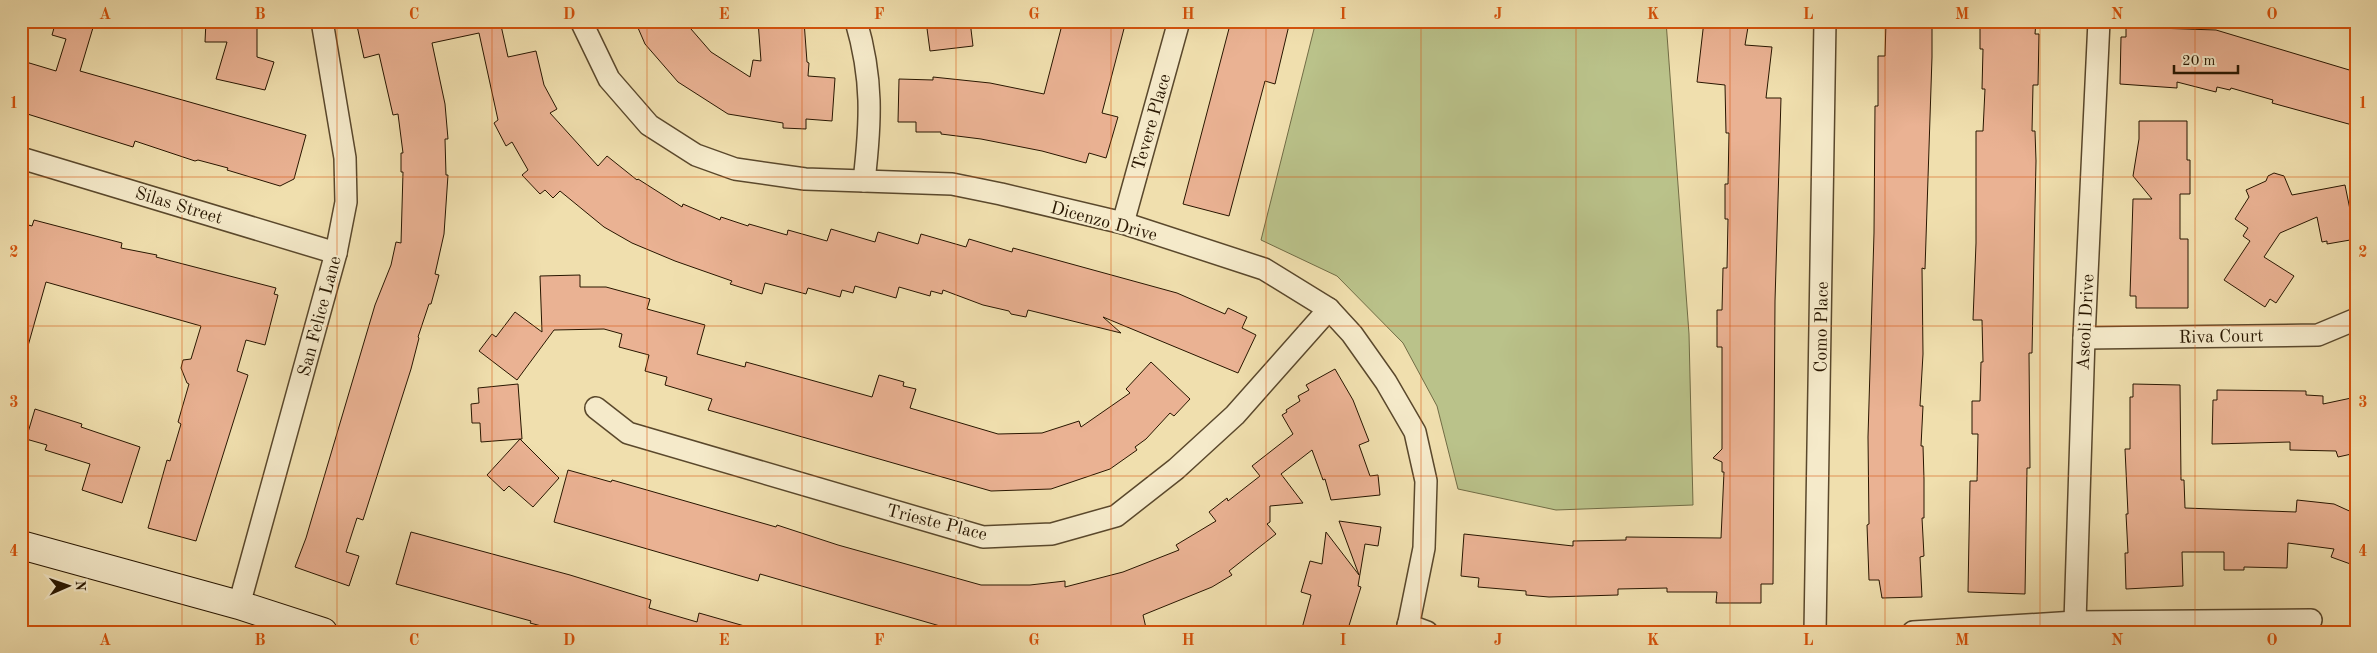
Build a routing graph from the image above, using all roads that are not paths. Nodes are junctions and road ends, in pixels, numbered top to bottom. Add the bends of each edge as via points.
1 (322, 21) edge
2 (581, 21) edge
3 (856, 21) edge
4 (1179, 21) edge
5 (1826, 21) edge
6 (2099, 21) edge
7 (21, 158) edge
8 (864, 180) junction
9 (1123, 223) junction
10 (336, 253) junction
11 (1329, 309) junction
12 (2354, 320) dead end
13 (2084, 338) junction
14 (596, 408) dead end
15 (21, 545) edge
16 (239, 605) junction
17 (2311, 620) dead end
18 (2075, 622) junction
19 (1414, 629) edge
20 (323, 632) edge
21 (1815, 632) edge
22 (1913, 632) edge

1 - 10 street, San Felice Lane via 344,158 346,202
2 - 8 street, Dicenzo Drive via 609,79 649,126 696,155 735,169 788,177
3 - 8 street via 870,83 870,125
4 - 9 street, Tevere Place
5 - 21 street, Como Place
6 - 13 street, Ascoli Drive
7 - 10 street, Silas Street
8 - 9 street, Dicenzo Drive via 952,184
9 - 11 street, Dicenzo Drive via 1264,269
10 - 16 street, San Felice Lane
11 - 14 street, Trieste Place via 1236,415 1176,469 1116,516 1052,534 983,537 628,433
11 - 19 street, Dicenzo Drive via 1352,334 1386,382 1415,432 1426,481 1424,548
12 - 13 street, Riva Court via 2318,335
13 - 18 street, Ascoli Drive
15 - 16 main road
16 - 20 main road
17 - 18 street
18 - 22 street

